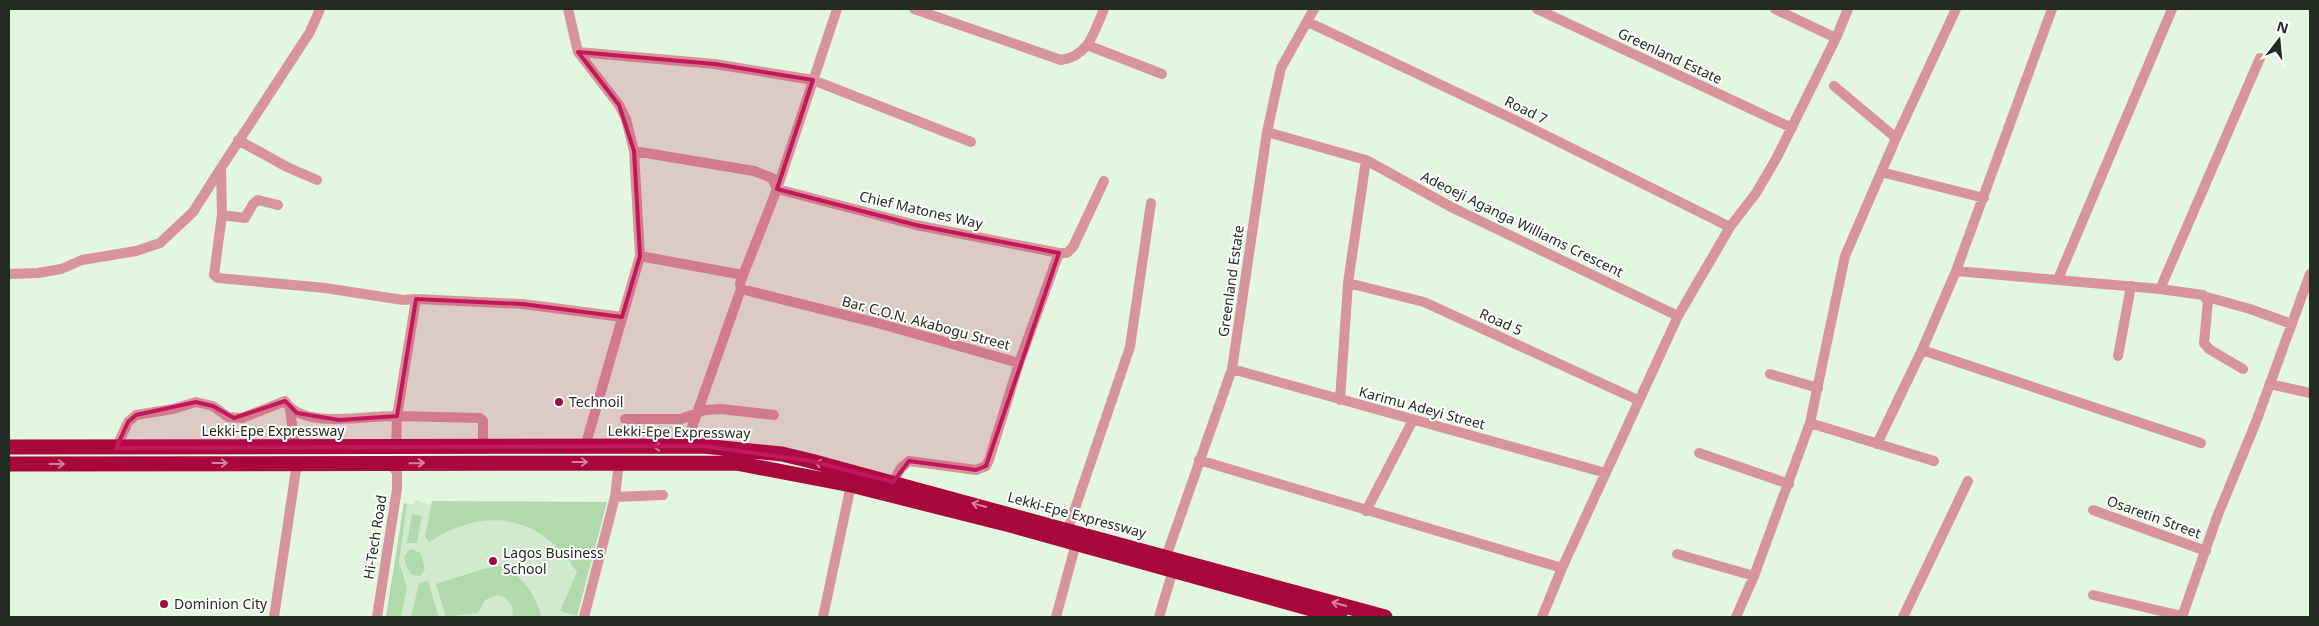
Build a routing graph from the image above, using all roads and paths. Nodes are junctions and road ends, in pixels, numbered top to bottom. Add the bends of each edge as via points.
1 (320, 9) edge
2 (568, 9) edge
3 (838, 9) edge
4 (914, 9) edge
5 (1104, 9) edge
6 (1314, 9) edge
7 (1537, 9) edge
8 (1775, 9) edge
9 (1848, 9) edge
10 (1956, 9) edge
11 (2052, 9) edge
12 (2172, 9) edge
13 (1308, 22) junction
14 (1836, 38) junction
15 (1087, 45) junction
16 (578, 52) junction
17 (2260, 58) dead end
18 (1162, 74) dead end
19 (813, 80) junction
20 (1834, 86) dead end
21 (1792, 128) junction
22 (1267, 132) junction
23 (1896, 138) junction
24 (238, 140) junction
25 (971, 142) dead end
26 (634, 151) junction
27 (1366, 160) junction
28 (222, 168) junction
29 (1881, 172) junction
30 (317, 180) dead end
31 (1104, 181) dead end
32 (777, 189) junction
33 (1984, 198) junction
34 (1151, 203) dead end
35 (278, 205) dead end
36 (222, 215) junction
37 (1730, 227) junction
38 (1059, 254) junction
39 (640, 256) junction
40 (1956, 271) junction
41 (9, 274) edge
42 (2310, 274) edge
43 (743, 275) junction
44 (2058, 279) junction
45 (1348, 283) junction
46 (2131, 286) junction
47 (741, 289) junction
48 (2160, 289) junction
49 (2207, 297) junction
50 (416, 299) junction
51 (1678, 316) junction
52 (622, 317) junction
53 (2292, 324) junction
54 (1922, 350) junction
55 (2118, 356) dead end
56 (1019, 363) junction
57 (1232, 369) junction
58 (2243, 369) dead end
59 (1770, 374) dead end
60 (2270, 384) junction
61 (1818, 388) junction
62 (2310, 393) edge
63 (1340, 400) junction
64 (1638, 400) junction
65 (290, 409) junction
66 (697, 412) junction
67 (774, 415) dead end
68 (396, 416) junction
69 (625, 419) dead end
70 (1413, 420) junction
71 (1810, 423) junction
72 (2201, 443) dead end
73 (1877, 444) junction
74 (685, 446) junction
75 (9, 447) edge
76 (294, 447) junction
77 (396, 447) junction
78 (484, 447) junction
79 (586, 447) junction
80 (116, 448) junction
81 (1699, 453) dead end
82 (1199, 460) junction
83 (1934, 460) dead end
84 (297, 462) junction
85 (619, 462) junction
86 (391, 463) junction
87 (9, 464) edge
88 (1606, 473) junction
89 (1968, 481) dead end
90 (893, 482) junction
91 (1789, 484) junction
92 (851, 485) junction
93 (663, 495) dead end
94 (615, 497) junction
95 (2093, 510) dead end
96 (1366, 511) junction
97 (1068, 529) junction
98 (1076, 543) junction
99 (2206, 551) junction
100 (1677, 554) dead end
101 (1166, 557) junction
102 (1562, 568) junction
103 (1173, 570) junction
104 (1754, 576) junction
105 (2094, 595) dead end
106 (1284, 596) junction
107 (274, 617) edge
108 (377, 617) edge
109 (584, 617) edge
110 (823, 617) edge
111 (1056, 617) edge
112 (1159, 617) edge
113 (1340, 617) edge
114 (1386, 617) edge
115 (1542, 617) edge
116 (1736, 617) edge
117 (1903, 617) edge
118 (2182, 617) edge

1 - 24 street via 310,32
2 - 16 street
3 - 19 street
4 - 15 street via 1061,60 1080,54
5 - 15 street
6 - 13 street, Greenland Estate
7 - 21 street, Greenland Estate
8 - 14 street
9 - 14 street
10 - 23 street
11 - 33 street
12 - 44 street
13 - 22 street, Greenland Estate via 1281,68
13 - 37 street, Road 7
14 - 21 street
15 - 18 street
16 - 19 street via 715,64
16 - 26 street via 619,104
17 - 48 street
19 - 25 street
19 - 32 street
20 - 23 street
21 - 37 street via 1756,192
22 - 27 street, Adeoeji Aganga Williams Crescent
22 - 57 street, Greenland Estate
23 - 29 street
24 - 28 street
24 - 30 street
26 - 32 street via 764,174 772,178
26 - 39 street
27 - 45 street
27 - 51 street, Adeoeji Aganga Williams Crescent via 1453,208
28 - 36 street
28 - 41 street via 193,212 160,243 136,251 82,260 38,274
29 - 33 street
29 - 61 street via 1845,256
31 - 38 street via 1073,247 1067,253
32 - 38 street, Chief Matones Way via 916,225
32 - 43 street
33 - 40 street
34 - 97 street via 1130,347
35 - 36 street via 258,200 245,218
36 - 50 street via 214,270 218,278
37 - 51 street
38 - 56 street, Bar. C.O.N. Akabogu Street
39 - 43 street
39 - 52 street
40 - 44 street
40 - 54 street
42 - 53 street
43 - 47 street
44 - 46 street
45 - 63 street
45 - 64 street, Road 5 via 1424,302
46 - 48 street
46 - 55 street
47 - 56 street, Bar. C.O.N. Akabogu Street
47 - 66 street
48 - 49 street
49 - 53 street
49 - 58 street via 2204,343
50 - 52 street via 524,304
50 - 68 street
51 - 64 street
52 - 79 street
53 - 60 street
54 - 72 street
54 - 73 street
56 - 90 street via 986,466 976,470 909,461
57 - 63 street, Karimu Adeyi Street
57 - 82 street, Greenland Estate
59 - 61 street
60 - 62 street
60 - 99 street
61 - 71 street
63 - 70 street, Karimu Adeyi Street
64 - 88 street
65 - 68 street via 338,420
65 - 76 street
65 - 80 street via 285,401 242,418 234,418 213,406 196,402 136,415 128,422
66 - 67 street via 721,409
66 - 69 street via 681,418
66 - 74 street
68 - 77 street
68 - 78 street via 480,418 483,421
70 - 88 street, Karimu Adeyi Street
70 - 96 street
71 - 73 street
71 - 91 street
73 - 83 street
74 -> 79 highway, Lekki-Epe Expressway
90 -> 74 highway, Lekki-Epe Expressway via 782,454
75 - 80 highway, Lekki-Epe Expressway
76 - 77 highway, Lekki-Epe Expressway
76 - 80 highway, Lekki-Epe Expressway
77 - 78 highway, Lekki-Epe Expressway
78 - 79 highway, Lekki-Epe Expressway
81 - 91 street
82 - 96 street
82 - 101 street, Greenland Estate
84 - 86 highway, Lekki-Epe Expressway
87 -> 84 highway, Lekki-Epe Expressway
84 - 107 street
86 -> 85 highway, Lekki-Epe Expressway
85 - 92 highway, Lekki-Epe Expressway via 736,463
85 - 94 street
86 - 108 street, Hi-Tech Road via 397,473 397,489
88 - 102 street
89 - 117 street
97 -> 90 highway, Lekki-Epe Expressway
91 - 104 street
92 - 98 highway, Lekki-Epe Expressway
92 - 110 street
93 - 94 street
94 - 109 street
95 - 99 street, Osaretin Street
96 - 102 street
97 - 101 highway, Lekki-Epe Expressway
98 - 103 highway, Lekki-Epe Expressway
98 - 111 street
99 - 118 street
100 - 104 street
101 - 106 highway, Lekki-Epe Expressway
102 - 115 street
103 - 106 highway, Lekki-Epe Expressway
103 - 112 street
104 - 116 street
105 - 118 street
106 - 113 highway, Lekki-Epe Expressway
114 -> 106 highway, Lekki-Epe Expressway

